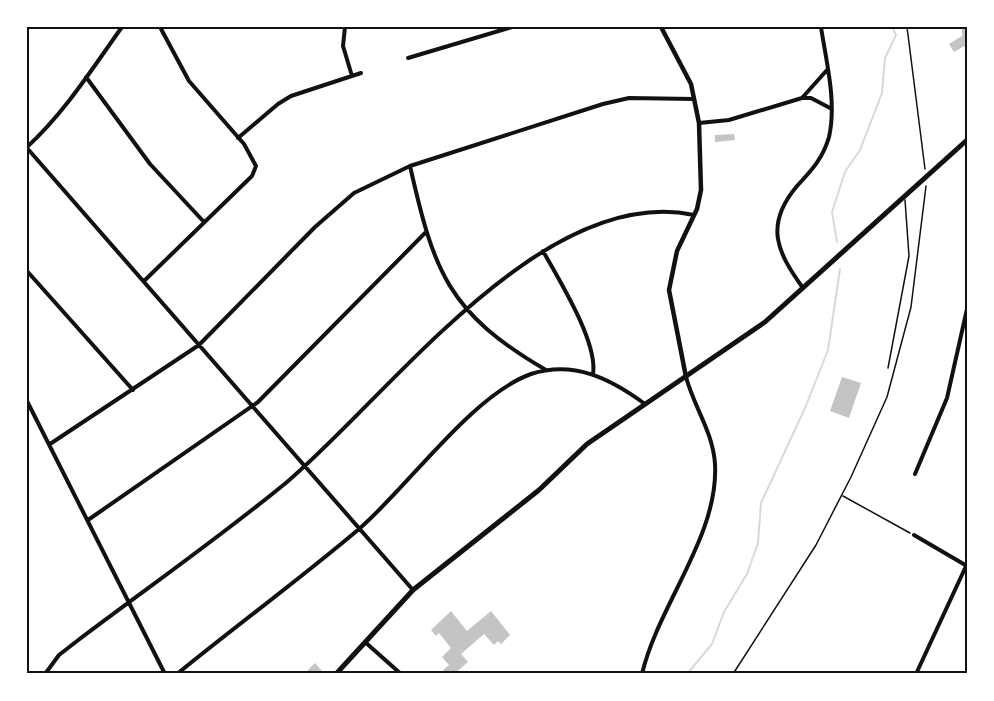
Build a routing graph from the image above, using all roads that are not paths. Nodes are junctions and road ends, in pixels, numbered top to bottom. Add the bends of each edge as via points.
1 (122, 27) edge
2 (160, 27) edge
3 (345, 27) edge
4 (512, 27) edge
5 (661, 27) edge
6 (821, 27) edge
7 (408, 58) dead end
8 (827, 70) junction
9 (361, 73) dead end
10 (352, 76) junction
11 (87, 78) junction
12 (802, 98) junction
13 (695, 99) junction
14 (831, 109) junction
15 (699, 123) junction
16 (238, 138) junction
17 (966, 144) edge
18 (27, 148) edge
19 (410, 166) junction
20 (904, 197) junction
21 (694, 215) junction
22 (204, 222) junction
23 (425, 233) junction
24 (543, 251) junction
25 (27, 272) edge
26 (144, 281) junction
27 (803, 288) junction
28 (467, 309) junction
29 (967, 309) edge
30 (199, 345) junction
31 (888, 368) dead end
32 (547, 371) junction
33 (593, 374) junction
34 (686, 377) junction
35 (133, 390) junction
36 (27, 401) edge
37 (645, 404) junction
38 (252, 405) junction
39 (50, 444) junction
40 (304, 466) junction
41 (915, 474) dead end
42 (88, 520) junction
43 (360, 527) junction
44 (914, 535) road end
45 (967, 565) edge
46 (413, 590) junction
47 (129, 602) junction
48 (365, 642) junction
49 (45, 674) edge
50 (165, 674) edge
51 (177, 674) edge
52 (336, 674) edge
53 (401, 674) edge
54 (642, 674) edge
55 (916, 674) edge

1 - 11 street
2 - 16 street via 189,81
3 - 10 street via 343,46
4 - 7 street
5 - 13 street
6 - 8 street
8 - 12 street
8 - 14 street
9 - 10 street
10 - 16 street via 291,96
11 - 18 street via 52,124
11 - 22 street via 150,164
12 - 14 street via 811,98
12 - 15 street via 732,120
13 - 15 street
13 - 19 street via 625,99
14 - 27 street via 829,134 819,162 787,200 777,227 779,249
15 - 21 street via 701,190
16 - 22 street via 256,166 252,176
17 - 20 main road
18 - 26 street
19 - 23 street
19 - 30 street via 334,208
20 - 27 main road
20 - 31 lane via 909,256
21 - 24 street via 659,212 622,218 590,228
21 - 34 street via 677,251 669,290
22 - 26 street
23 - 28 street via 436,263
23 - 38 street
24 - 28 street
24 - 33 street via 594,356
25 - 35 street
26 - 30 street
27 - 34 main road via 743,339
28 - 32 street via 503,344
28 - 40 street
29 - 41 street via 947,398
30 - 35 street
30 - 38 street
32 - 33 street via 572,369
32 - 43 street via 519,380 495,394
33 - 37 street
34 - 37 main road
34 - 54 street via 711,442 715,463 713,489 701,535 651,643
35 - 39 street
36 - 39 street
37 - 46 main road via 587,444 539,490
38 - 40 street
38 - 42 street
39 - 42 street
40 - 43 street
40 - 47 street
42 - 47 street
43 - 46 street
43 - 51 street
44 - 45 street
45 - 55 street
46 - 48 main road
47 - 49 street via 59,655
47 - 50 street
48 - 52 main road
48 - 53 street

